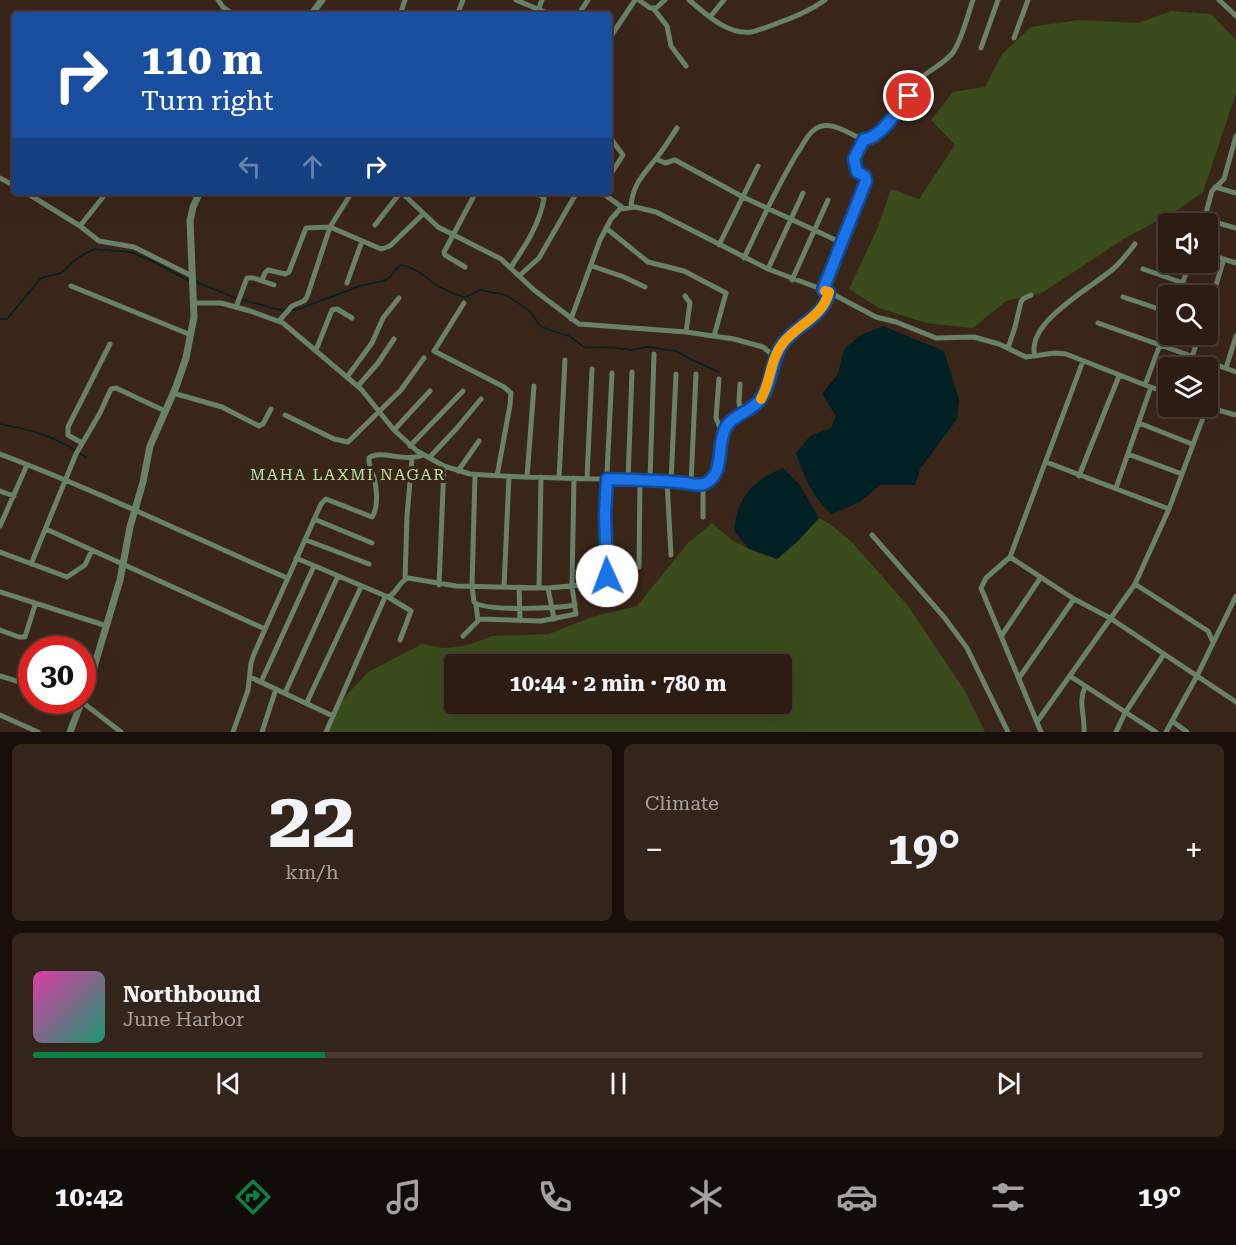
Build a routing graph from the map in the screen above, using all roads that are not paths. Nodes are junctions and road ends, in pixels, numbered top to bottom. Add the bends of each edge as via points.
1 (218, 0) edge
2 (516, 0) edge
3 (542, 0) edge
4 (637, 0) edge
5 (665, 0) edge
6 (690, 0) edge
7 (724, 0) edge
8 (825, 0) edge
9 (973, 0) edge
10 (998, 0) edge
11 (1028, 0) edge
12 (1219, 0) edge
13 (653, 8) junction
14 (230, 12) edge
15 (537, 12) edge
16 (1236, 16) edge
17 (710, 17) junction
18 (612, 35) edge
19 (1014, 38) dead end
20 (981, 48) dead end
21 (686, 66) dead end
22 (677, 128) dead end
23 (1236, 136) edge
24 (864, 139) junction
25 (612, 140) edge
26 (1233, 156) edge
27 (656, 159) junction
28 (758, 166) dead end
29 (612, 172) edge
30 (1215, 187) junction
31 (803, 193) dead end
32 (1236, 193) edge
33 (30, 195) edge
34 (105, 195) edge
35 (199, 195) edge
36 (350, 195) edge
37 (398, 195) edge
38 (403, 195) edge
39 (474, 195) edge
40 (540, 195) edge
41 (575, 195) edge
42 (605, 195) edge
43 (743, 198) junction
44 (828, 200) dead end
45 (631, 207) junction
46 (623, 208) junction
47 (767, 208) junction
48 (1205, 213) edge
49 (423, 214) junction
50 (790, 219) junction
51 (1218, 224) edge
52 (375, 225) dead end
53 (80, 226) junction
54 (330, 226) junction
55 (606, 228) junction
56 (1236, 228) edge
57 (814, 230) junction
58 (451, 235) junction
59 (362, 241) junction
60 (840, 242) junction
61 (1135, 244) dead end
62 (719, 245) junction
63 (1218, 257) edge
64 (744, 258) junction
65 (1224, 259) junction
66 (1236, 263) edge
67 (592, 266) junction
68 (465, 267) dead end
69 (511, 267) junction
70 (768, 269) junction
71 (1143, 269) dead end
72 (1186, 273) edge
73 (519, 276) junction
74 (192, 280) junction
75 (262, 280) junction
76 (792, 280) junction
77 (347, 283) dead end
78 (1183, 283) joint
79 (274, 285) dead end
80 (1216, 285) edge
81 (71, 286) dead end
82 (645, 287) dead end
83 (826, 291) junction
84 (1031, 295) dead end
85 (685, 296) dead end
86 (1123, 297) dead end
87 (399, 298) dead end
88 (238, 301) junction
89 (194, 303) junction
90 (464, 303) dead end
91 (1158, 309) edge
92 (352, 318) dead end
93 (571, 319) junction
94 (279, 321) junction
95 (1098, 323) dead end
96 (686, 332) junction
97 (191, 335) junction
98 (714, 336) junction
99 (1236, 336) edge
100 (394, 339) dead end
101 (110, 344) dead end
102 (1196, 345) edge
103 (1160, 346) junction
104 (1008, 348) junction
105 (316, 350) junction
106 (654, 354) dead end
107 (1035, 356) junction
108 (775, 357) junction
109 (1192, 357) joint
110 (424, 358) dead end
111 (565, 360) dead end
112 (1083, 361) junction
113 (1218, 365) edge
114 (1226, 368) junction
115 (592, 369) dead end
116 (632, 372) dead end
117 (1236, 372) edge
118 (612, 373) dead end
119 (676, 374) dead end
120 (696, 374) dead end
121 (346, 376) junction
122 (1119, 376) junction
123 (719, 379) dead end
124 (740, 384) dead end
125 (534, 386) dead end
126 (1148, 386) junction
127 (358, 387) junction
128 (1158, 390) edge
129 (430, 391) dead end
130 (463, 391) dead end
131 (173, 393) junction
132 (481, 399) dead end
133 (271, 409) dead end
134 (1218, 410) edge
135 (165, 411) junction
136 (379, 413) junction
137 (285, 415) dead end
138 (741, 415) junction
139 (1236, 415) edge
140 (1202, 417) edge
141 (1139, 423) junction
142 (394, 430) junction
143 (723, 435) junction
144 (479, 441) dead end
145 (1192, 444) junction
146 (81, 445) junction
147 (410, 446) junction
148 (0, 454) edge
149 (1128, 454) junction
150 (426, 457) junction
151 (412, 459) junction
152 (1046, 462) junction
153 (27, 465) junction
154 (444, 466) junction
155 (458, 471) junction
156 (475, 474) junction
157 (1182, 474) junction
158 (497, 476) junction
159 (509, 476) junction
160 (1079, 476) junction
161 (527, 477) junction
162 (541, 477) junction
163 (559, 478) junction
164 (574, 478) junction
165 (587, 478) junction
166 (607, 479) junction
167 (65, 480) junction
168 (628, 480) junction
169 (640, 480) junction
170 (650, 480) junction
171 (669, 481) junction
172 (691, 483) junction
173 (703, 484) junction
174 (1116, 488) junction
175 (0, 491) edge
176 (14, 496) junction
177 (135, 508) junction
178 (1169, 509) junction
179 (704, 517) dead end
180 (314, 519) junction
181 (0, 526) edge
182 (46, 529) junction
183 (872, 535) dead end
184 (306, 540) junction
185 (372, 543) dead end
186 (92, 550) junction
187 (0, 552) edge
188 (671, 555) dead end
189 (1010, 557) junction
190 (296, 558) junction
191 (31, 564) junction
192 (369, 564) dead end
193 (124, 565) junction
194 (314, 566) junction
195 (639, 567) dead end
196 (338, 576) junction
197 (1041, 577) junction
198 (287, 578) junction
199 (405, 580) junction
200 (1134, 584) junction
201 (439, 585) junction
202 (472, 586) junction
203 (504, 586) junction
204 (572, 586) junction
205 (361, 587) junction
206 (519, 587) junction
207 (539, 588) junction
208 (549, 588) junction
209 (0, 592) edge
210 (1236, 596) edge
211 (386, 597) junction
212 (1074, 599) junction
213 (476, 604) junction
214 (35, 605) junction
215 (575, 605) junction
216 (552, 607) junction
217 (519, 608) junction
218 (1110, 618) junction
219 (479, 619) junction
220 (554, 619) junction
221 (520, 621) junction
222 (107, 626) junction
223 (265, 629) junction
224 (0, 630) edge
225 (1002, 635) junction
226 (463, 636) dead end
227 (400, 640) dead end
228 (1212, 647) junction
229 (1164, 654) junction
230 (96, 659) edge
231 (0, 676) edge
232 (1070, 676) junction
233 (1197, 676) junction
234 (250, 677) junction
235 (1019, 678) junction
236 (18, 681) edge
237 (261, 682) junction
238 (1085, 687) junction
239 (276, 689) junction
240 (285, 693) junction
241 (307, 702) junction
242 (1236, 702) edge
243 (96, 713) edge
244 (1125, 713) junction
245 (77, 714) edge
246 (0, 715) edge
247 (333, 716) junction
248 (1172, 721) junction
249 (1037, 722) junction
250 (118, 731) edge
251 (38, 732) edge
252 (70, 732) edge
253 (233, 732) edge
254 (262, 732) edge
255 (326, 732) edge
256 (1008, 732) edge
257 (1041, 732) edge
258 (1084, 732) edge
259 (1116, 732) edge
260 (1156, 732) edge
261 (1166, 732) edge
262 (1187, 732) edge

1 - 14 street
2 - 15 street
3 - 15 street
4 - 13 street
4 - 18 street
5 - 13 street
6 - 17 street
7 - 17 street
8 - 17 street via 807,12 750,32 731,29
9 - 24 street via 952,54 918,81 884,127 872,138
10 - 20 street
11 - 19 street
12 - 16 street
13 - 21 street via 667,26 671,46
22 - 27 street
23 - 26 street
24 - 47 street via 835,127 814,129
24 - 60 street via 854,161 857,172 866,181
25 - 29 street via 623,155
26 - 30 street via 1224,178
27 - 43 street via 665,163 675,160
27 - 45 street via 639,179
28 - 43 street
30 - 32 street
30 - 48 street
31 - 50 street
33 - 53 street
34 - 53 street
35 - 74 street via 190,221
36 - 54 street
37 - 52 street
38 - 49 street
39 - 58 street
40 - 69 street via 544,198 538,218
41 - 73 street via 539,258
42 - 46 street
43 - 47 street
43 - 62 street
44 - 57 street
45 - 46 street
45 - 62 street via 656,212
46 - 55 street
47 - 50 street
47 - 64 street
49 - 58 street
49 - 59 street via 387,247 379,249
50 - 57 street
50 - 70 street
51 - 56 street
53 - 74 street via 99,241 134,247
54 - 59 street
54 - 75 street via 306,228 289,272 268,270
54 - 94 street via 307,297
55 - 67 street
55 - 98 street via 650,263 684,271 726,293
57 - 60 street
57 - 76 street
58 - 68 street via 444,253
58 - 69 street
59 - 77 street
60 - 83 street
61 - 107 street via 1113,269 1044,324 1034,344
62 - 64 street
63 - 65 street
64 - 70 street
65 - 66 street
65 - 80 street
67 - 82 street
67 - 93 street
69 - 73 street
70 - 76 street
71 - 78 street
72 - 78 street
73 - 93 street
74 - 89 street
75 - 79 street
75 - 88 street via 247,278
76 - 83 street
81 - 97 street
83 - 104 street via 876,317 936,338 974,337
83 - 108 street via 828,299 820,312 787,339
84 - 104 street via 1021,300
85 - 96 street via 690,303
86 - 91 street
87 - 121 street
88 - 89 street
88 - 94 street
89 - 97 street
90 - 158 street via 434,351 511,393
92 - 105 street via 332,310
93 - 96 street via 585,325
94 - 105 street
95 - 103 street
96 - 98 street
97 - 131 street
98 - 108 street via 755,344
99 - 114 street
100 - 127 street
101 - 146 street via 68,427 68,435
102 - 109 street
103 - 109 street
103 - 126 street
104 - 107 street via 1026,357
105 - 121 street
106 - 170 street
107 - 112 street via 1060,354
108 - 138 street via 760,400
110 - 136 street via 407,384
111 - 163 street
112 - 122 street
112 - 152 street
113 - 114 street
114 - 117 street
115 - 165 street
116 - 168 street
118 - 166 street
119 - 171 street
120 - 172 street
121 - 127 street
122 - 126 street
122 - 160 street
123 - 143 street via 716,418
124 - 138 street
125 - 161 street
126 - 128 street
126 - 141 street
127 - 136 street
129 - 142 street
130 - 147 street
131 - 133 street via 222,407 259,426
131 - 135 street
132 - 150 street
134 - 139 street
135 - 146 street via 112,388
135 - 177 street via 150,446
136 - 137 street via 345,442
136 - 142 street
138 - 143 street via 728,424
140 - 145 street
141 - 145 street
141 - 149 street
142 - 147 street
143 - 173 street via 716,470
144 - 155 street
145 - 157 street
146 - 167 street
147 - 150 street
148 - 153 street
149 - 157 street
149 - 174 street
150 - 151 street
150 - 154 street
151 - 180 street via 381,454 369,458 376,488 372,517 326,499
151 - 199 street
152 - 160 street
152 - 189 street
153 - 167 street
153 - 176 street
154 - 155 street
154 - 201 street
155 - 156 street
156 - 158 street
156 - 202 street
157 - 178 street
158 - 159 street
159 - 161 street
159 - 203 street
160 - 174 street
161 - 162 street
162 - 163 street
162 - 207 street
163 - 164 street
164 - 165 street
164 - 204 street
165 - 166 street
166 - 168 street
166 - 204 street via 606,579 602,584
167 - 177 street
167 - 182 street
168 - 169 street
169 - 170 street
169 - 195 street
170 - 171 street
171 - 172 street
171 - 188 street
172 - 173 street
173 - 179 street
174 - 178 street
175 - 176 street
176 - 181 street
177 - 193 street
177 - 198 street
178 - 200 street
180 - 184 street
180 - 185 street
182 - 186 street
182 - 191 street
183 - 256 street via 967,648
184 - 190 street
184 - 192 street
186 - 191 street via 85,565 67,577
186 - 193 street
187 - 191 street
189 - 197 street
189 - 225 street via 986,578 981,588
190 - 194 street
190 - 198 street
193 - 222 street
193 - 223 street
194 - 196 street
194 - 237 street
196 - 205 street
196 - 240 street
197 - 212 street
197 - 225 street
198 - 223 street
199 - 201 street
199 - 211 street via 392,596
200 - 218 street
200 - 228 street via 1208,631
201 - 202 street
202 - 203 street
202 - 213 street
203 - 206 street
204 - 208 street
204 - 215 street
205 - 211 street
205 - 241 street
206 - 207 street
206 - 217 street
207 - 208 street
208 - 216 street
209 - 214 street
210 - 228 street
211 - 227 street via 411,611
211 - 247 street
212 - 218 street
212 - 235 street
213 - 217 street
213 - 219 street
214 - 222 street
214 - 224 street via 25,637
215 - 216 street
215 - 220 street via 576,614
216 - 217 street
216 - 220 street
217 - 221 street
218 - 229 street
218 - 232 street
219 - 221 street
219 - 226 street
220 - 221 street
222 - 230 street
223 - 234 street via 251,663
225 - 235 street
228 - 233 street
229 - 233 street
229 - 244 street
231 - 236 street
232 - 238 street
232 - 249 street
233 - 242 street
233 - 248 street
234 - 237 street
234 - 253 street
235 - 249 street
237 - 239 street
238 - 244 street
238 - 258 street via 1080,699
239 - 240 street
239 - 254 street
240 - 241 street
241 - 247 street
243 - 250 street
244 - 259 street
244 - 260 street
245 - 252 street
246 - 251 street
247 - 255 street
248 - 261 street
248 - 262 street
249 - 257 street

